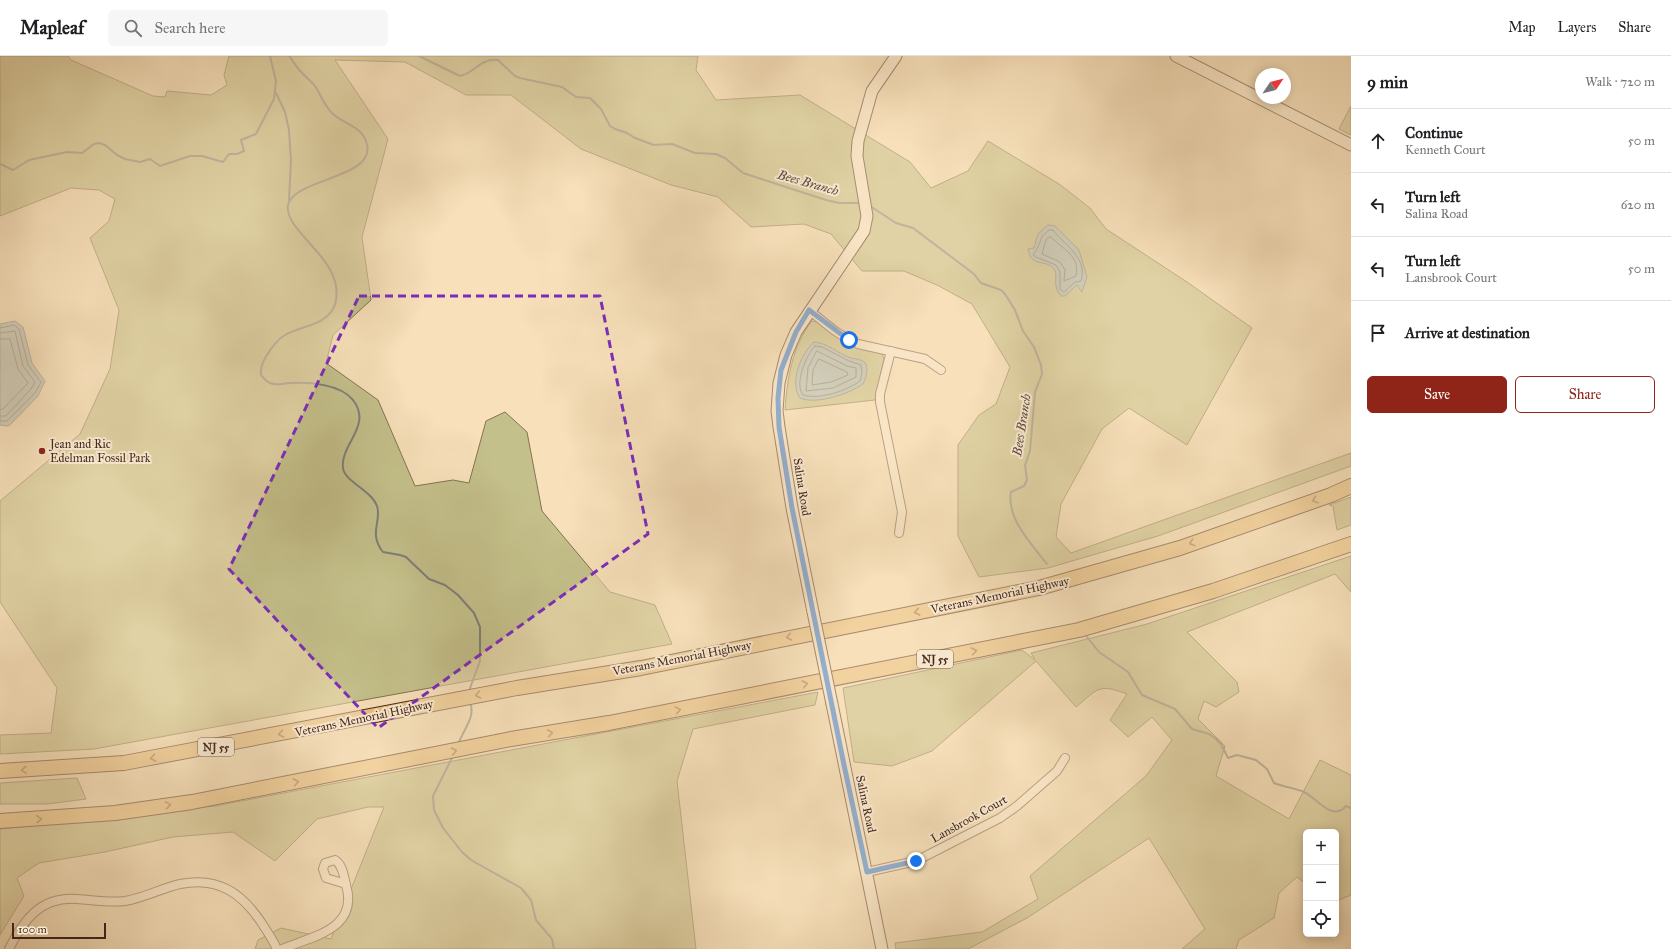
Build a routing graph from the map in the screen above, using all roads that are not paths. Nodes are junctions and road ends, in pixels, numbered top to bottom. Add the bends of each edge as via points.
1 (896, 56) edge
2 (1176, 56) edge
3 (1351, 145) edge
4 (809, 310) junction
5 (891, 351) junction
6 (941, 370) dead end
7 (1351, 486) edge
8 (899, 533) dead end
9 (1351, 544) edge
10 (1065, 758) dead end
11 (0, 771) edge
12 (0, 822) edge
13 (867, 872) junction
14 (346, 884) dead end
15 (8, 949) edge
16 (277, 949) edge
17 (282, 949) edge
18 (882, 949) edge

1 - 4 street, Salina Road via 872,91 861,127 857,156 865,204 866,221 862,237
2 - 3 street
4 - 5 street via 849,340
4 - 13 street, Salina Road, bridge via 784,360 777,412 792,508
5 - 6 street via 925,358
5 - 8 street via 880,402 902,512
7 -> 11 highway, Veterans Memorial Highway / NJ 55 via 1180,548 1039,588 641,668 516,688 124,763
12 -> 9 highway, NJ 55 via 130,811 206,799 511,739 616,722 1101,625 1213,592
10 - 13 street, Lansbrook Court via 1057,771 1000,818 916,861
13 - 18 street, Salina Road
14 - 17 street via 348,909 341,921 331,929
15 - 16 street via 24,922 51,903 76,899 113,902 129,900 193,882 208,883 234,892 254,911

